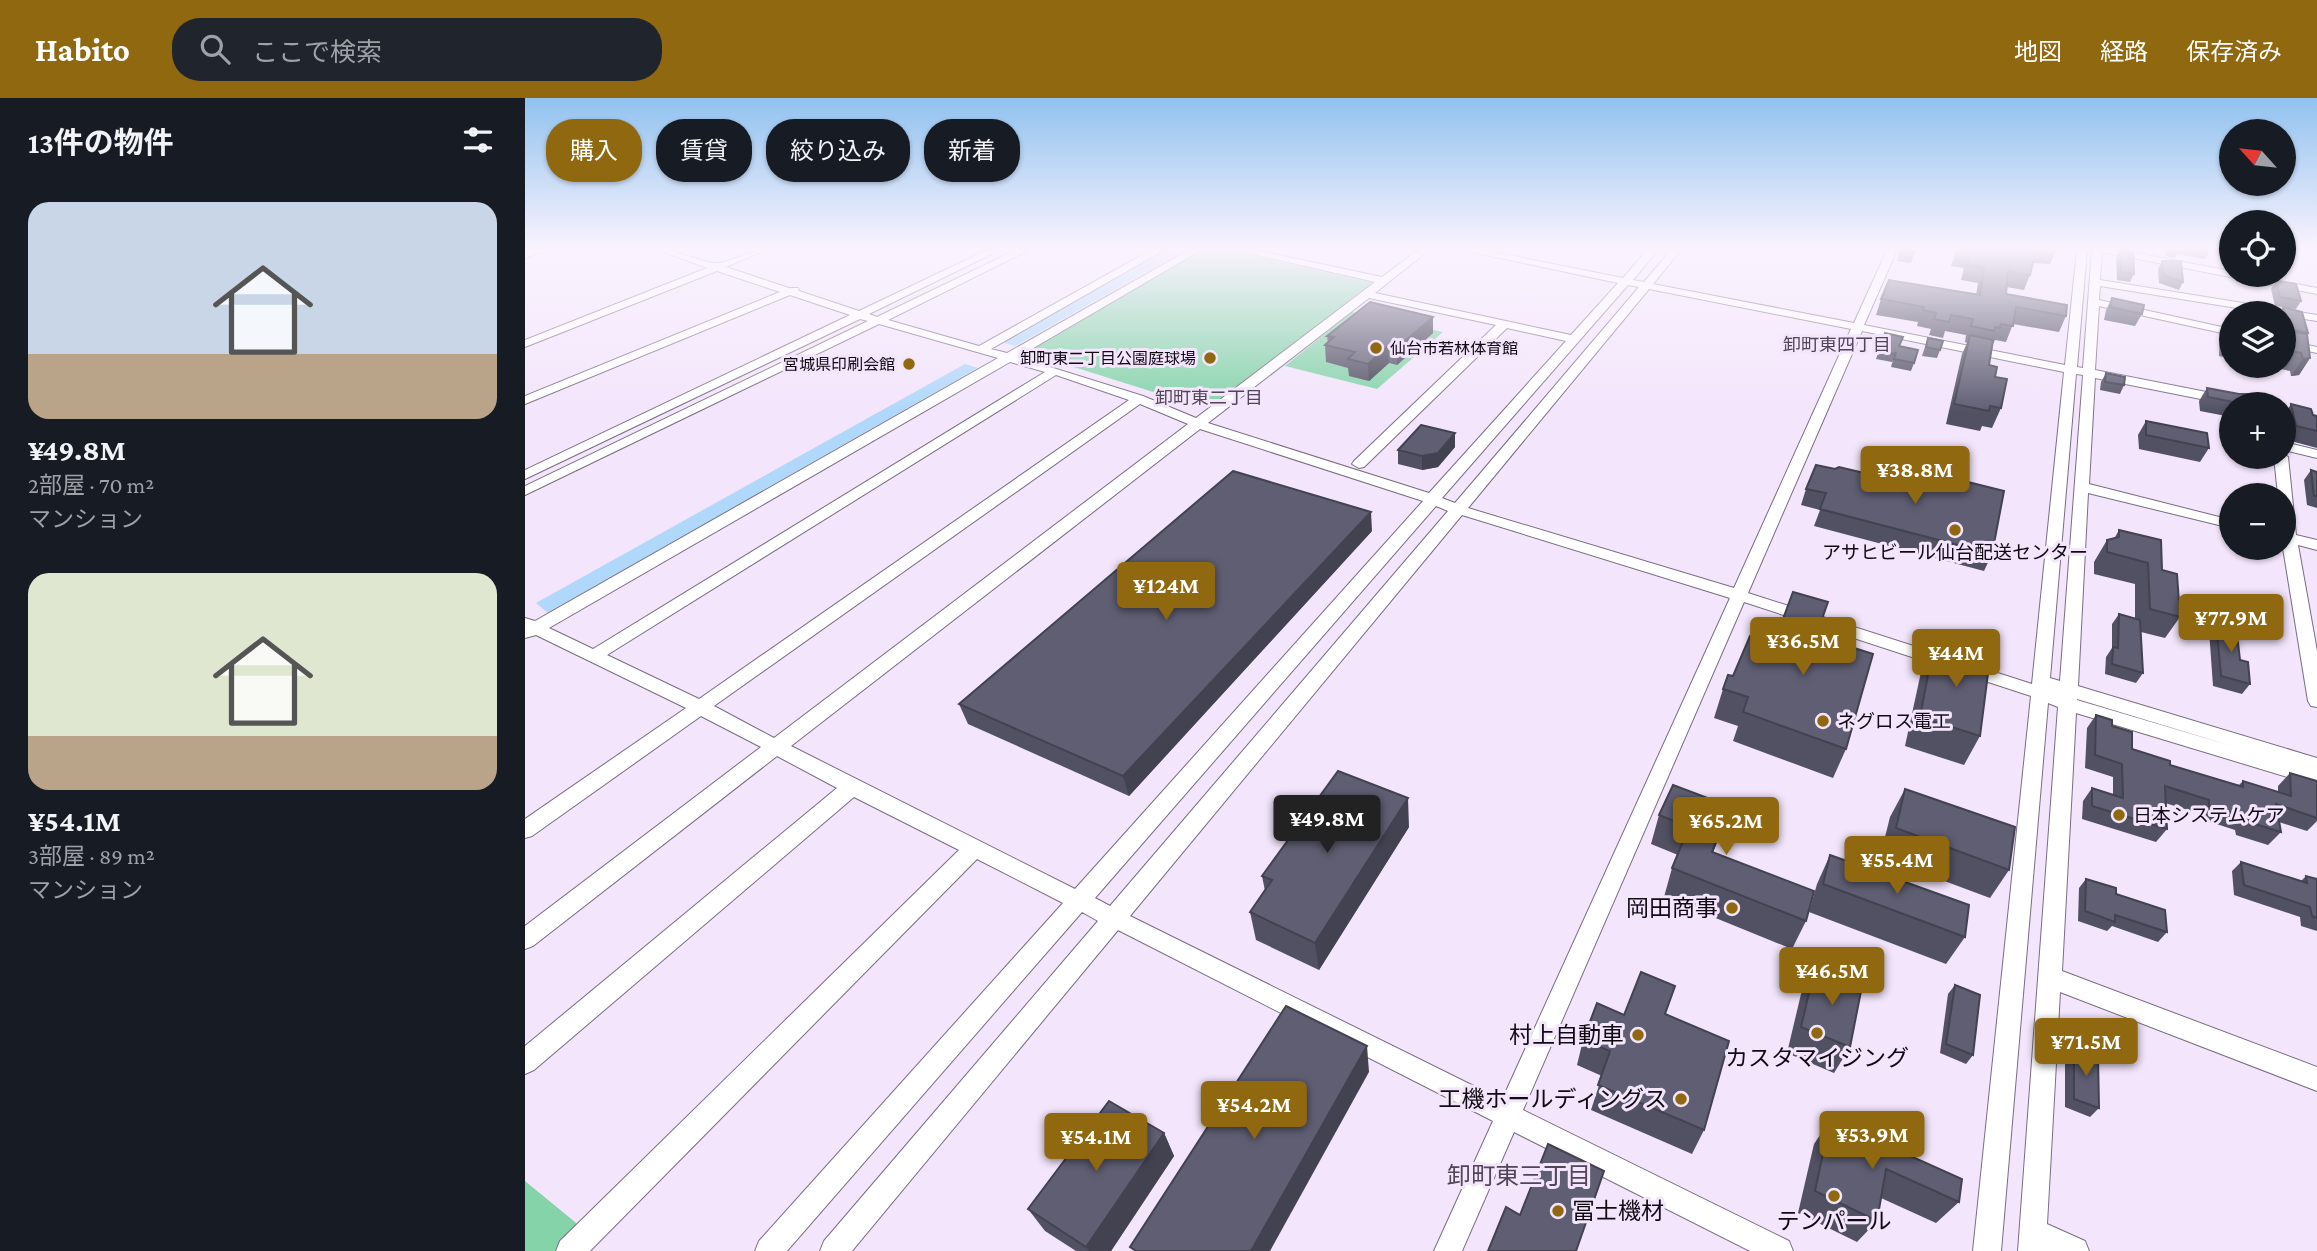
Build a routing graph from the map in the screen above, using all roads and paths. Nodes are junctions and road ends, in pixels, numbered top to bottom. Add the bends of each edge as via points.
1 (626, 304) edge
2 (760, 304) edge
3 (842, 304) edge
4 (896, 304) edge
5 (901, 304) edge
6 (1063, 304) edge
7 (1102, 304) edge
8 (1354, 304) edge
9 (1412, 304) edge
10 (1606, 304) edge
11 (1630, 304) edge
12 (1740, 304) edge
13 (1868, 304) edge
14 (2077, 304) edge
15 (2094, 304) edge
16 (2102, 304) edge
17 (2229, 304) edge
18 (876, 315) junction
19 (2317, 318) edge
20 (1504, 324) junction
21 (1857, 327) junction
22 (2219, 329) edge
23 (1574, 340) junction
24 (525, 344) edge
25 (2296, 346) edge
26 (986, 347) junction
27 (2317, 350) edge
28 (1010, 356) junction
29 (2070, 368) junction
30 (1055, 372) junction
31 (2089, 372) junction
32 (2219, 398) edge
33 (1139, 399) junction
34 (525, 400) edge
35 (1201, 420) junction
36 (2296, 449) edge
37 (2317, 454) edge
38 (1359, 464) junction
39 (525, 475) edge
40 (2082, 487) junction
41 (525, 491) edge
42 (1436, 495) junction
43 (1462, 504) junction
44 (2219, 521) edge
45 (2296, 540) edge
46 (2317, 545) edge
47 (2292, 560) edge
48 (1739, 590) junction
49 (528, 629) edge
50 (2311, 632) edge
51 (595, 655) junction
52 (2041, 687) junction
53 (2068, 697) junction
54 (2317, 701) edge
55 (700, 707) junction
56 (776, 747) junction
57 (2317, 765) edge
58 (2317, 779) edge
59 (852, 787) junction
60 (525, 830) edge
61 (976, 847) junction
62 (1080, 900) junction
63 (1115, 917) junction
64 (525, 939) edge
65 (2050, 977) junction
66 (525, 1062) edge
67 (2317, 1079) edge
68 (1508, 1117) junction
69 (2033, 1242) edge
70 (570, 1251) edge
71 (769, 1251) edge
72 (834, 1251) edge
73 (1448, 1251) edge
74 (1779, 1251) edge
75 (1987, 1251) edge
76 (2075, 1251) edge

1 - 24 street
2 - 34 street
3 - 18 street
4 - 18 street
5 - 18 street
6 - 26 street
7 - 28 street
8 - 35 street
9 - 20 street
10 - 23 street
11 - 43 street
12 - 21 street
13 - 21 street
14 - 29 street
15 - 31 street
16 - 22 street
17 - 19 street
18 - 26 street
18 - 39 street
18 - 41 street
20 - 23 street
20 - 38 street
21 - 29 street
21 - 48 street
23 - 42 street
25 - 27 street
26 - 28 street
28 - 30 street
28 - 35 street
28 - 49 street
29 - 31 street
29 - 52 street
30 - 33 street
30 - 51 street
31 - 32 street
31 - 40 street
33 - 35 street
33 - 55 street
35 - 38 street
35 - 42 street
35 - 56 street
36 - 37 street
38 - 42 street
40 - 44 street
40 - 53 street
42 - 43 street
42 - 62 street
43 - 48 street
43 - 63 street
45 - 46 street
47 - 50 street
48 - 52 street
48 - 68 street
49 - 51 street
50 - 54 street
51 - 55 street
52 - 53 street
52 - 75 street
53 - 57 street
53 - 58 street
53 - 65 street
55 - 56 street
55 - 60 street
56 - 59 street
56 - 64 street
59 - 61 street
59 - 66 street
61 - 62 street
61 - 70 street
62 - 63 street
62 - 71 street
63 - 68 street
63 - 72 street
65 - 67 street
65 - 69 street
68 - 73 street
68 - 74 street
69 - 76 street

